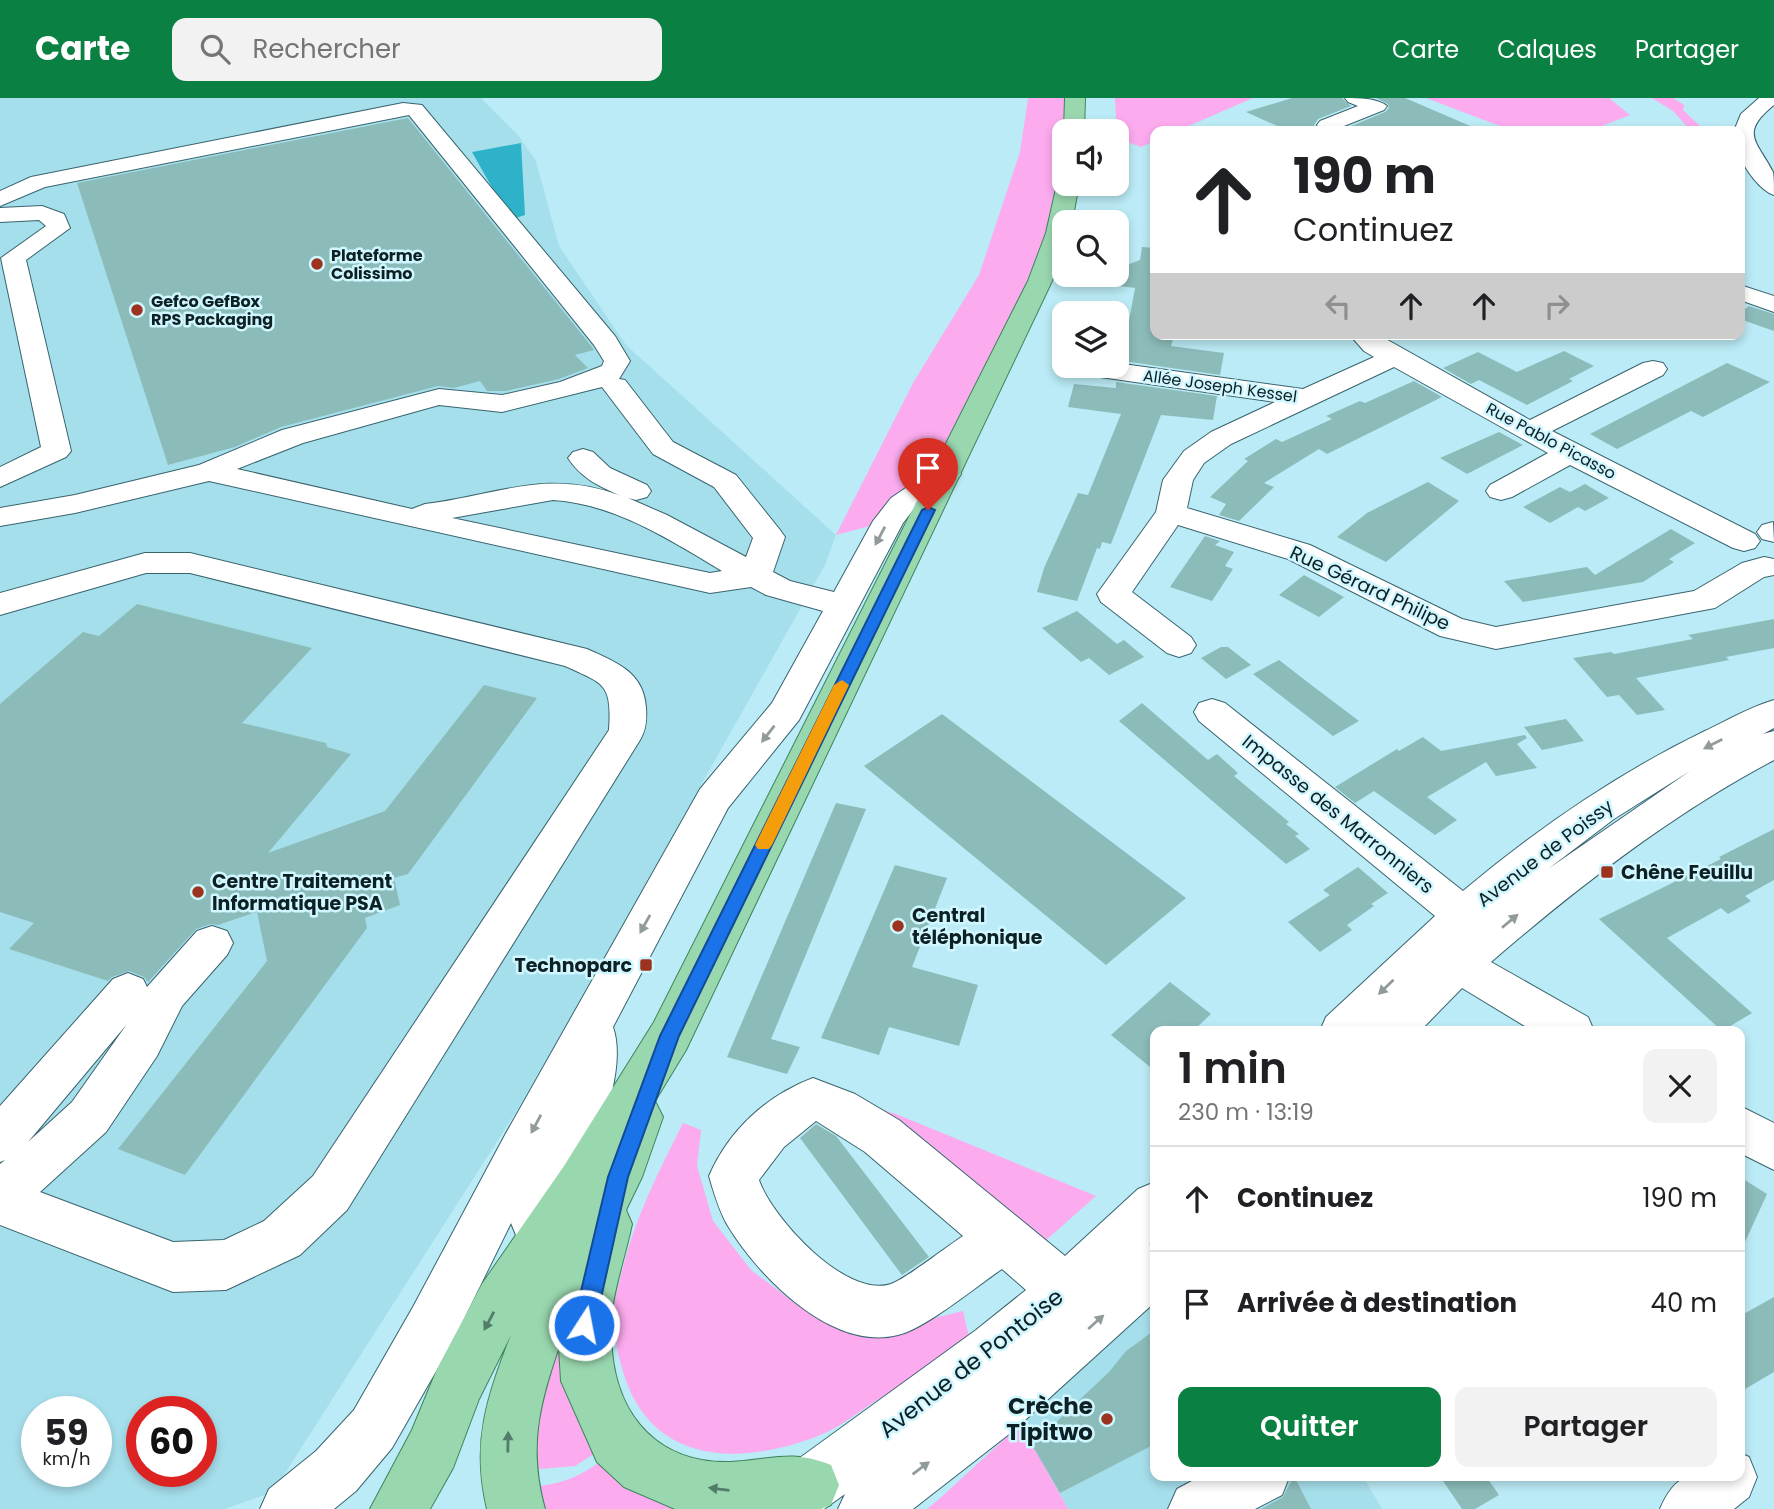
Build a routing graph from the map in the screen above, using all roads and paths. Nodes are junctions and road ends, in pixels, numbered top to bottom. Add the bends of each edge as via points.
1 (1075, 98) edge
2 (1748, 98) edge
3 (1771, 98) edge
4 (1357, 99) edge
5 (1074, 119) edge
6 (1337, 126) edge
7 (1728, 126) edge
8 (1745, 177) edge
9 (1774, 188) edge
10 (1066, 196) edge
11 (0, 198) edge
12 (1774, 208) edge
13 (0, 215) edge
14 (1745, 294) edge
15 (1774, 304) edge
16 (1368, 340) edge
17 (1395, 357) junction
18 (1653, 369) dead end
19 (1129, 373) edge
20 (615, 386) dead end
21 (1305, 398) junction
22 (1530, 431) junction
23 (1570, 453) junction
24 (583, 458) dead end
25 (209, 471) junction
26 (946, 474) junction
27 (0, 478) edge
28 (553, 491) junction
29 (1501, 491) dead end
30 (1171, 513) junction
31 (405, 516) junction
32 (0, 517) edge
33 (1766, 534) edge
34 (524, 544) junction
35 (1769, 569) edge
36 (755, 576) junction
37 (0, 604) edge
38 (844, 606) junction
39 (1179, 645) dead end
40 (1212, 712) dead end
41 (1774, 713) edge
42 (1774, 744) edge
43 (1463, 915) junction
44 (212, 943) dead end
45 (1444, 954) junction
46 (128, 992) dead end
47 (591, 1022) junction
48 (1349, 1026) edge
49 (1394, 1026) edge
50 (1554, 1026) edge
51 (670, 1036) junction
52 (1745, 1131) edge
53 (0, 1140) edge
54 (1774, 1148) edge
55 (618, 1177) junction
56 (0, 1194) edge
57 (0, 1201) edge
58 (1150, 1211) edge
59 (1004, 1238) junction
60 (1150, 1272) edge
61 (518, 1275) junction
62 (1066, 1290) junction
63 (1251, 1481) edge
64 (794, 1497) edge
65 (289, 1509) edge
66 (399, 1509) edge
67 (516, 1509) edge
68 (867, 1509) edge
69 (1198, 1509) edge

1 - 5 main road
2 - 7 street via 1729,117
3 - 9 street via 1746,121 1745,129 1749,155
4 - 6 street via 1377,106
8 - 12 street via 1753,192
10 - 26 main road via 1040,281
11 - 25 street via 39,182 415,109 617,361 607,375 518,401 493,404 439,397 321,428
13 - 27 street via 42,213 56,219 58,228 13,258 56,451
14 - 15 street
16 - 17 street, Rue Pablo Picasso
17 - 21 street
17 - 22 street, Rue Pablo Picasso
18 - 22 street
19 - 21 street, Allée Joseph Kessel
20 - 36 street via 663,448 725,481 769,537
21 - 30 street via 1194,457 1178,480
22 - 23 street, Rue Pablo Picasso
23 - 29 street
23 - 33 street, Rue Pablo Picasso
24 - 36 street via 604,477 716,530
25 - 31 street
25 - 32 street
26 -> 38 street via 902,504
26 - 51 main road
28 - 31 street
28 - 34 street
28 - 36 street via 599,496
30 - 35 street, Rue Gérard Philipe via 1299,552 1452,628 1496,638 1703,600 1753,570
30 - 39 street via 1113,594
31 - 34 street
33 - 35 street via 1747,554
34 - 36 street via 710,583
36 - 38 street via 778,588
37 - 57 street via 145,563 190,563 575,657 617,677 630,700 627,731 330,1193 282,1238 226,1265 173,1267
38 -> 47 street via 786,710 714,799
40 - 43 street, Impasse des Marronniers
41 -> 43 street, Avenue de Poissy via 1642,781 1513,873
45 -> 42 street, Avenue de Poissy via 1542,894 1708,778
43 - 45 street, Avenue de Poissy
44 - 56 street via 167,993 141,1042 89,1117
45 -> 48 street, Avenue de Poissy
45 - 49 street, Avenue de Poissy
45 - 50 street
46 - 53 street
47 - 61 street via 594,1043 587,1103
47 -> 65 street via 373,1429 336,1471
51 - 55 main road
51 - 61 main road
52 - 54 street
64 -> 55 main road via 768,1485 730,1490 682,1484 644,1467 617,1442 588,1381 584,1325
67 -> 55 main road via 508,1478 509,1429 519,1385 551,1297
58 - 62 street, Avenue de Pontoise
59 - 59 street via 882,1136 813,1099 788,1111 755,1144 733,1176 744,1208 777,1254 854,1310 897,1310
59 - 62 street
68 -> 60 street via 994,1412
61 -> 66 main road via 481,1338 433,1448
62 - 64 street, Avenue de Pontoise via 995,1349
63 - 69 street

